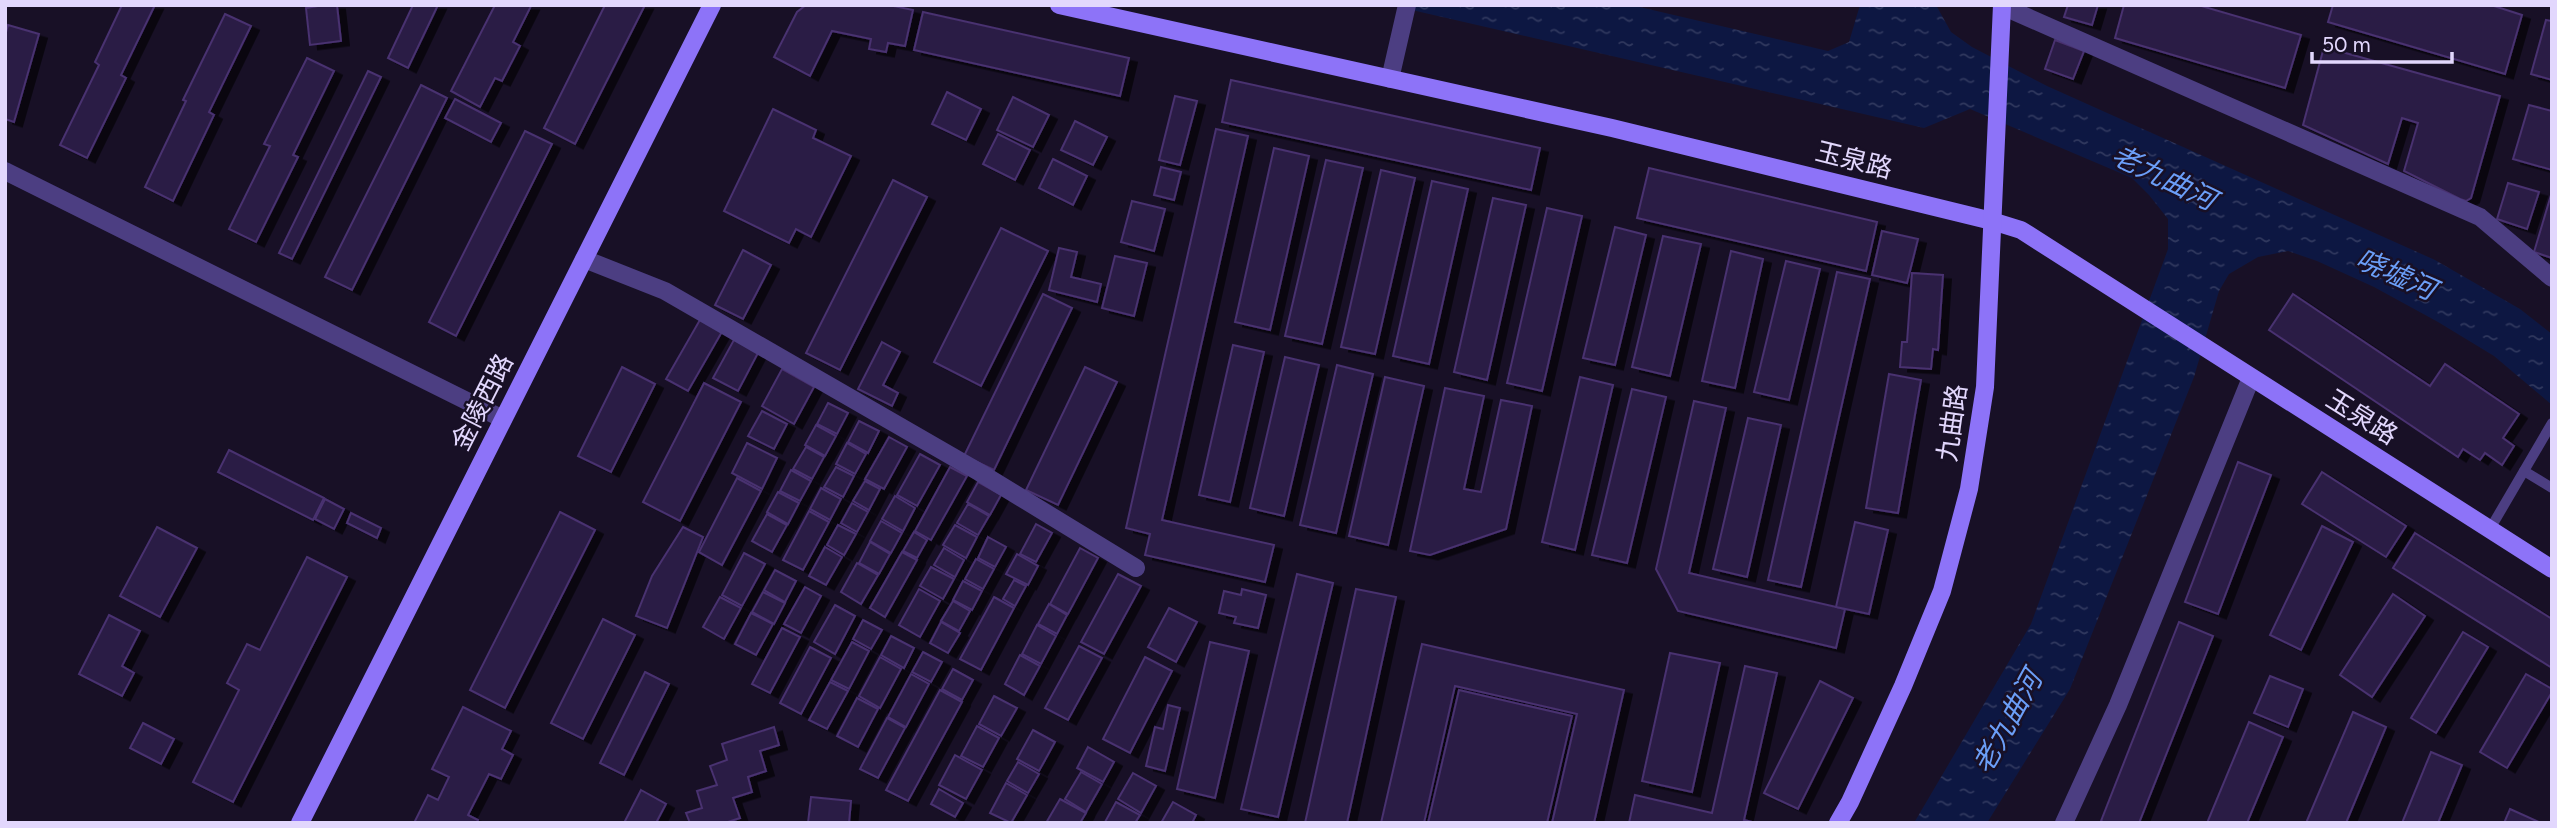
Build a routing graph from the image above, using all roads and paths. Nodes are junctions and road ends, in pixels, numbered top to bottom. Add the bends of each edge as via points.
1 (712, 5) edge
2 (1059, 5) edge
3 (1407, 5) edge
4 (2002, 6) edge
5 (1390, 79) junction
6 (5, 171) edge
7 (1992, 221) junction
8 (584, 259) junction
9 (2552, 278) edge
10 (2251, 378) junction
11 (503, 419) junction
12 (2552, 423) edge
13 (2524, 471) junction
14 (2552, 488) edge
15 (2490, 529) junction
16 (1136, 569) dead end
17 (2552, 569) edge
18 (299, 823) edge
19 (1838, 823) edge
20 (2064, 823) edge

1 - 8 street, 金陵西路
2 - 5 street, 玉泉路
3 - 5 street
4 - 7 street, 九曲路
4 - 9 street via 2480,217
5 - 7 street, 玉泉路
6 - 11 street
7 - 10 street, 玉泉路 via 2021,230
7 - 19 street, 九曲路 via 1986,387 1969,489 1942,591
8 - 11 street, 金陵西路
8 - 16 street via 665,291 979,472
10 - 15 street, 玉泉路
10 - 20 street via 2118,705
11 - 18 street, 金陵西路
12 - 13 lane
13 - 14 lane
13 - 15 lane
15 - 17 street, 玉泉路

